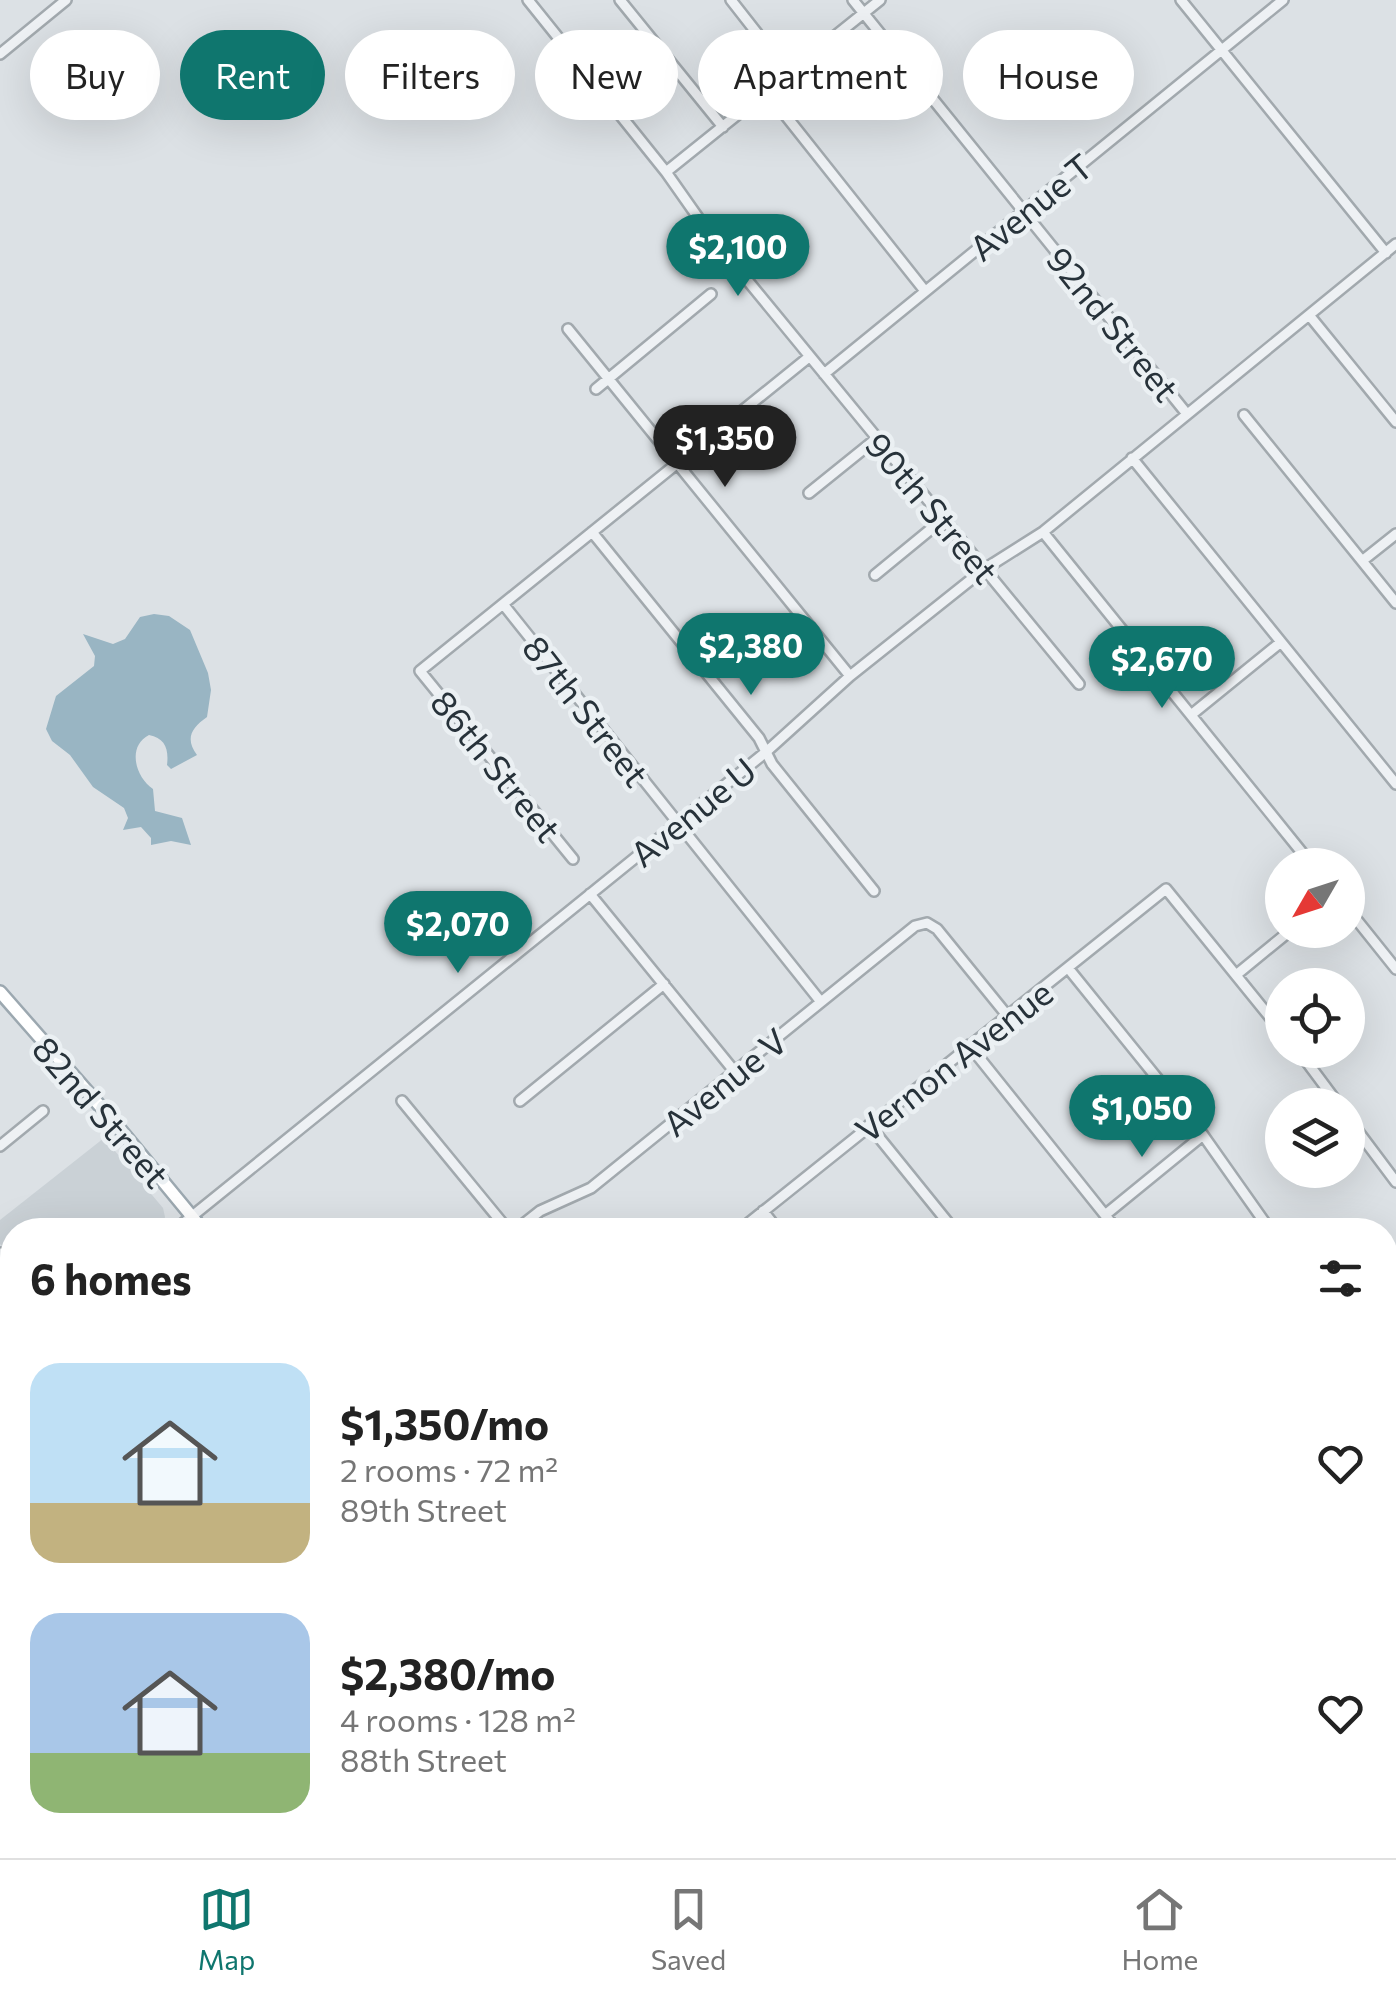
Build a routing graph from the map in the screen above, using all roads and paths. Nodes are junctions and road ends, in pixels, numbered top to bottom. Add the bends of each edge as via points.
1 (66, 0) edge
2 (528, 0) edge
3 (620, 0) edge
4 (731, 0) edge
5 (852, 0) edge
6 (880, 0) edge
7 (1182, 0) edge
8 (1283, 0) edge
9 (864, 14) junction
10 (552, 30) edge
11 (644, 30) edge
12 (755, 30) edge
13 (844, 30) edge
14 (1222, 50) junction
15 (0, 54) edge
16 (678, 72) edge
17 (624, 120) edge
18 (732, 120) edge
19 (788, 120) edge
20 (723, 127) junction
21 (666, 172) junction
22 (1024, 211) junction
23 (1396, 244) edge
24 (1386, 252) junction
25 (925, 291) junction
26 (710, 294) dead end
27 (1309, 315) junction
28 (568, 329) dead end
29 (810, 357) junction
30 (824, 374) junction
31 (609, 378) junction
32 (596, 389) dead end
33 (1187, 414) junction
34 (1244, 414) dead end
35 (1396, 422) edge
36 (876, 439) junction
37 (1132, 458) junction
38 (678, 464) junction
39 (809, 493) dead end
40 (942, 520) junction
41 (592, 532) junction
42 (1042, 532) junction
43 (1396, 534) edge
44 (1362, 561) junction
45 (983, 570) junction
46 (875, 575) dead end
47 (1396, 602) edge
48 (503, 604) junction
49 (1280, 642) junction
50 (850, 676) junction
51 (1079, 684) dead end
52 (1191, 715) junction
53 (766, 752) junction
54 (1396, 784) edge
55 (677, 824) junction
56 (1298, 848) edge
57 (573, 860) dead end
58 (874, 891) dead end
59 (590, 894) junction
60 (1365, 930) edge
61 (1268, 948) edge
62 (1068, 968) junction
63 (1396, 969) edge
64 (1236, 975) junction
65 (664, 984) junction
66 (0, 992) edge
67 (821, 1002) junction
68 (1265, 1011) edge
69 (1006, 1014) junction
70 (969, 1045) junction
71 (735, 1072) junction
72 (402, 1101) dead end
73 (520, 1101) dead end
74 (43, 1111) dead end
75 (869, 1125) junction
76 (1204, 1135) junction
77 (1365, 1141) edge
78 (0, 1146) edge
79 (1396, 1182) edge
80 (763, 1211) junction
81 (1105, 1215) junction
82 (192, 1216) junction
83 (190, 1218) edge
84 (498, 1218) edge
85 (532, 1218) edge
86 (755, 1218) edge
87 (769, 1218) edge
88 (944, 1218) edge
89 (1107, 1218) edge
90 (1262, 1218) edge

1 - 15 street
2 - 10 street, 90th Street
3 - 11 street
4 - 12 street
5 - 9 street, 92nd Street
6 - 9 street
7 - 14 street
8 - 14 street, Avenue T
9 - 13 street
9 - 22 street, 92nd Street
14 - 22 street, Avenue T
14 - 24 street
16 - 20 street
17 - 21 street, 90th Street
18 - 20 street
19 - 25 street
20 - 21 street
21 - 29 street, 90th Street
22 - 25 street, Avenue T
22 - 33 street, 92nd Street
23 - 24 street, Avenue U
24 - 27 street, Avenue U
25 - 30 street, Avenue T
26 - 31 street
27 - 33 street, Avenue U
27 - 35 street
28 - 31 street
29 - 30 street, 90th Street
29 - 38 street
30 - 36 street, 90th Street
31 - 32 street
31 - 38 street
33 - 37 street, Avenue U
34 - 44 street
36 - 39 street
36 - 40 street, 90th Street
37 - 42 street, Avenue U
37 - 49 street
38 - 41 street
38 - 50 street
40 - 45 street, 90th Street
40 - 46 street
41 - 48 street
41 - 53 street
42 - 45 street, Avenue U
42 - 52 street
43 - 44 street
44 - 47 street
45 - 50 street, Avenue U
45 - 51 street, 90th Street
48 - 55 street, 87th Street
48 - 57 street, 86th Street via 420,671
49 - 52 street
49 - 54 street
50 - 53 street, Avenue U
52 - 56 street
53 - 55 street, Avenue U
53 - 58 street
55 - 59 street, Avenue U
55 - 67 street, 87th Street
59 - 65 street
59 - 82 street, Avenue U
60 - 63 street
61 - 64 street
62 - 64 street, Vernon Avenue via 1166,889
62 - 69 street, Vernon Avenue
62 - 76 street
64 - 68 street
65 - 71 street
65 - 73 street
66 - 82 main road, 82nd Street
67 - 69 street, Avenue V via 915,926 927,924
67 - 71 street, Avenue V
69 - 70 street, Vernon Avenue
70 - 75 street, Vernon Avenue
70 - 81 street
71 - 85 street, Avenue V via 591,1188
72 - 84 street
74 - 78 street
75 - 80 street, Vernon Avenue
75 - 88 street
76 - 81 street
76 - 90 street
77 - 79 street
80 - 86 street, Vernon Avenue
80 - 87 street
81 - 89 street
82 - 83 street, Avenue U

